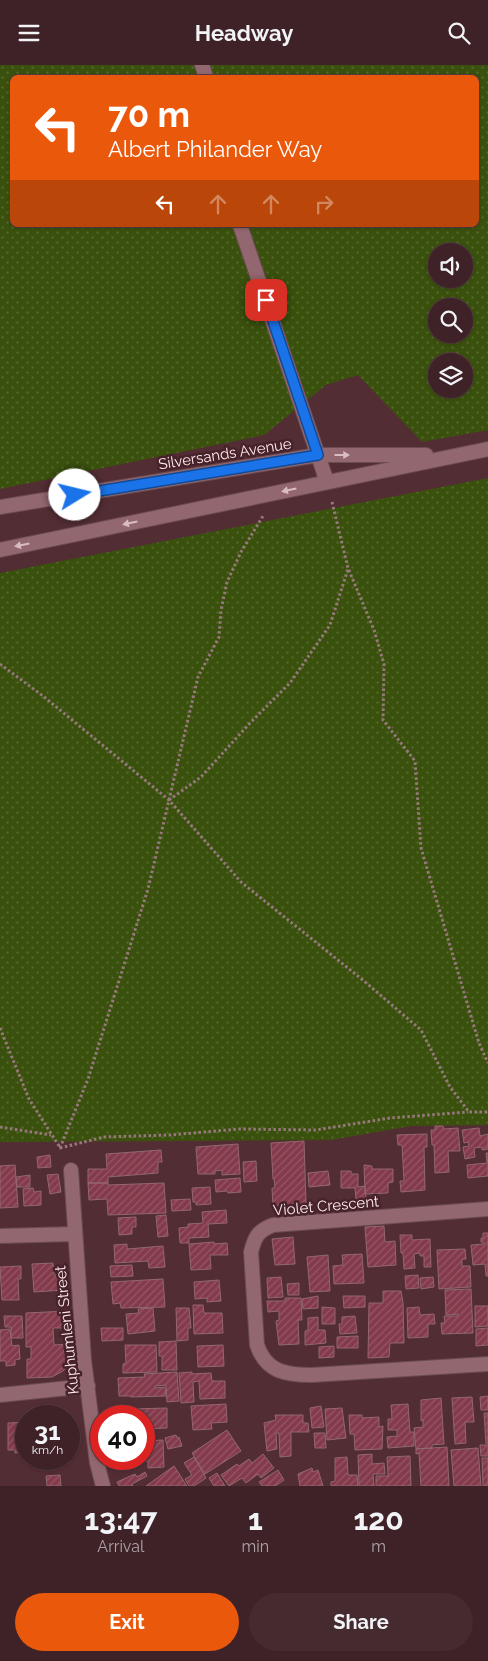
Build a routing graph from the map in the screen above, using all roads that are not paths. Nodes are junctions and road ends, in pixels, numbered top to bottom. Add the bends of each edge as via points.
1 (241, 227) edge
2 (488, 449) edge
3 (318, 455) junction
4 (456, 455) junction
5 (327, 482) junction
6 (0, 507) edge
7 (0, 550) edge
8 (70, 1170) road end
9 (488, 1209) edge
10 (74, 1234) junction
11 (0, 1236) edge
12 (488, 1364) edge
13 (88, 1386) junction
14 (0, 1395) edge
15 (103, 1486) edge

1 - 3 street
2 - 4 street, Silversands Avenue
3 -> 4 street, Silversands Avenue
3 - 5 street
3 - 6 street, Silversands Avenue
4 - 5 street, Silversands Avenue
5 -> 7 street, Silversands Avenue
8 - 10 street, Kuphumleni Street
9 - 12 street, Violet Crescent via 273,1225 255,1239 251,1252 257,1345 260,1355 280,1372 312,1375
10 - 11 street
10 - 13 street, Kuphumleni Street
13 - 14 street
13 - 15 street, Kuphumleni Street via 97,1463

